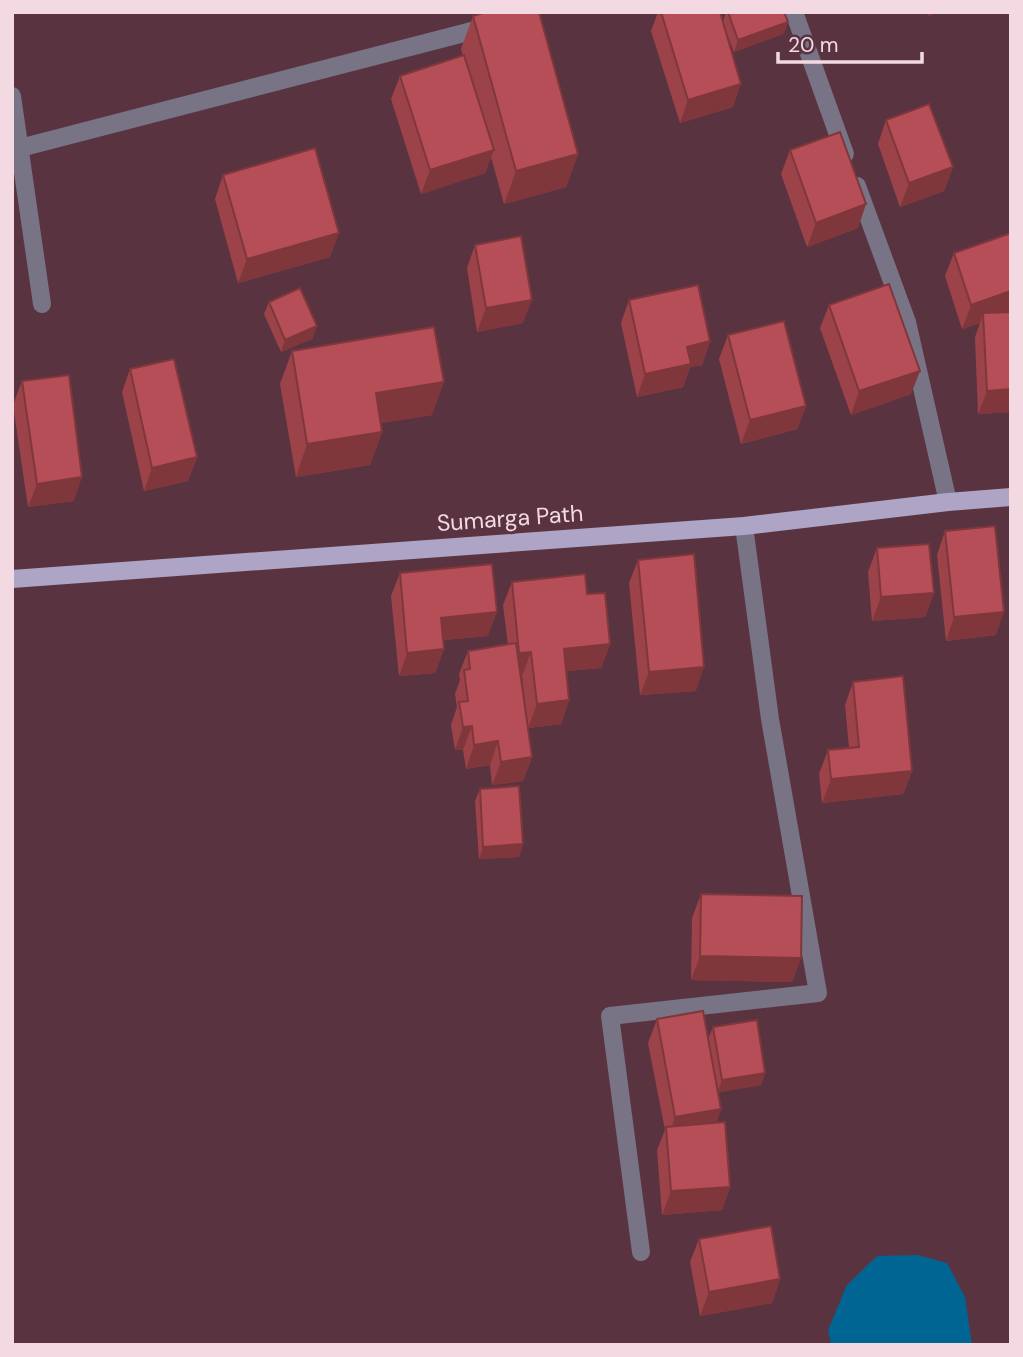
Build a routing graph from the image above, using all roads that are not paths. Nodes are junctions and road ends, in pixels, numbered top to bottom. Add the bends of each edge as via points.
1 (794, 12) edge
2 (503, 23) edge
3 (12, 96) edge
4 (20, 148) junction
5 (42, 304) dead end
6 (1011, 497) edge
7 (948, 502) junction
8 (744, 526) junction
9 (12, 579) edge
10 (641, 1252) dead end

1 - 7 street via 907,322
2 - 4 street
3 - 4 street
4 - 5 street
6 - 7 main road, Sumarga Path
7 - 8 main road, Sumarga Path
8 - 9 main road, Sumarga Path
8 - 10 street via 770,719 818,993 610,1016

